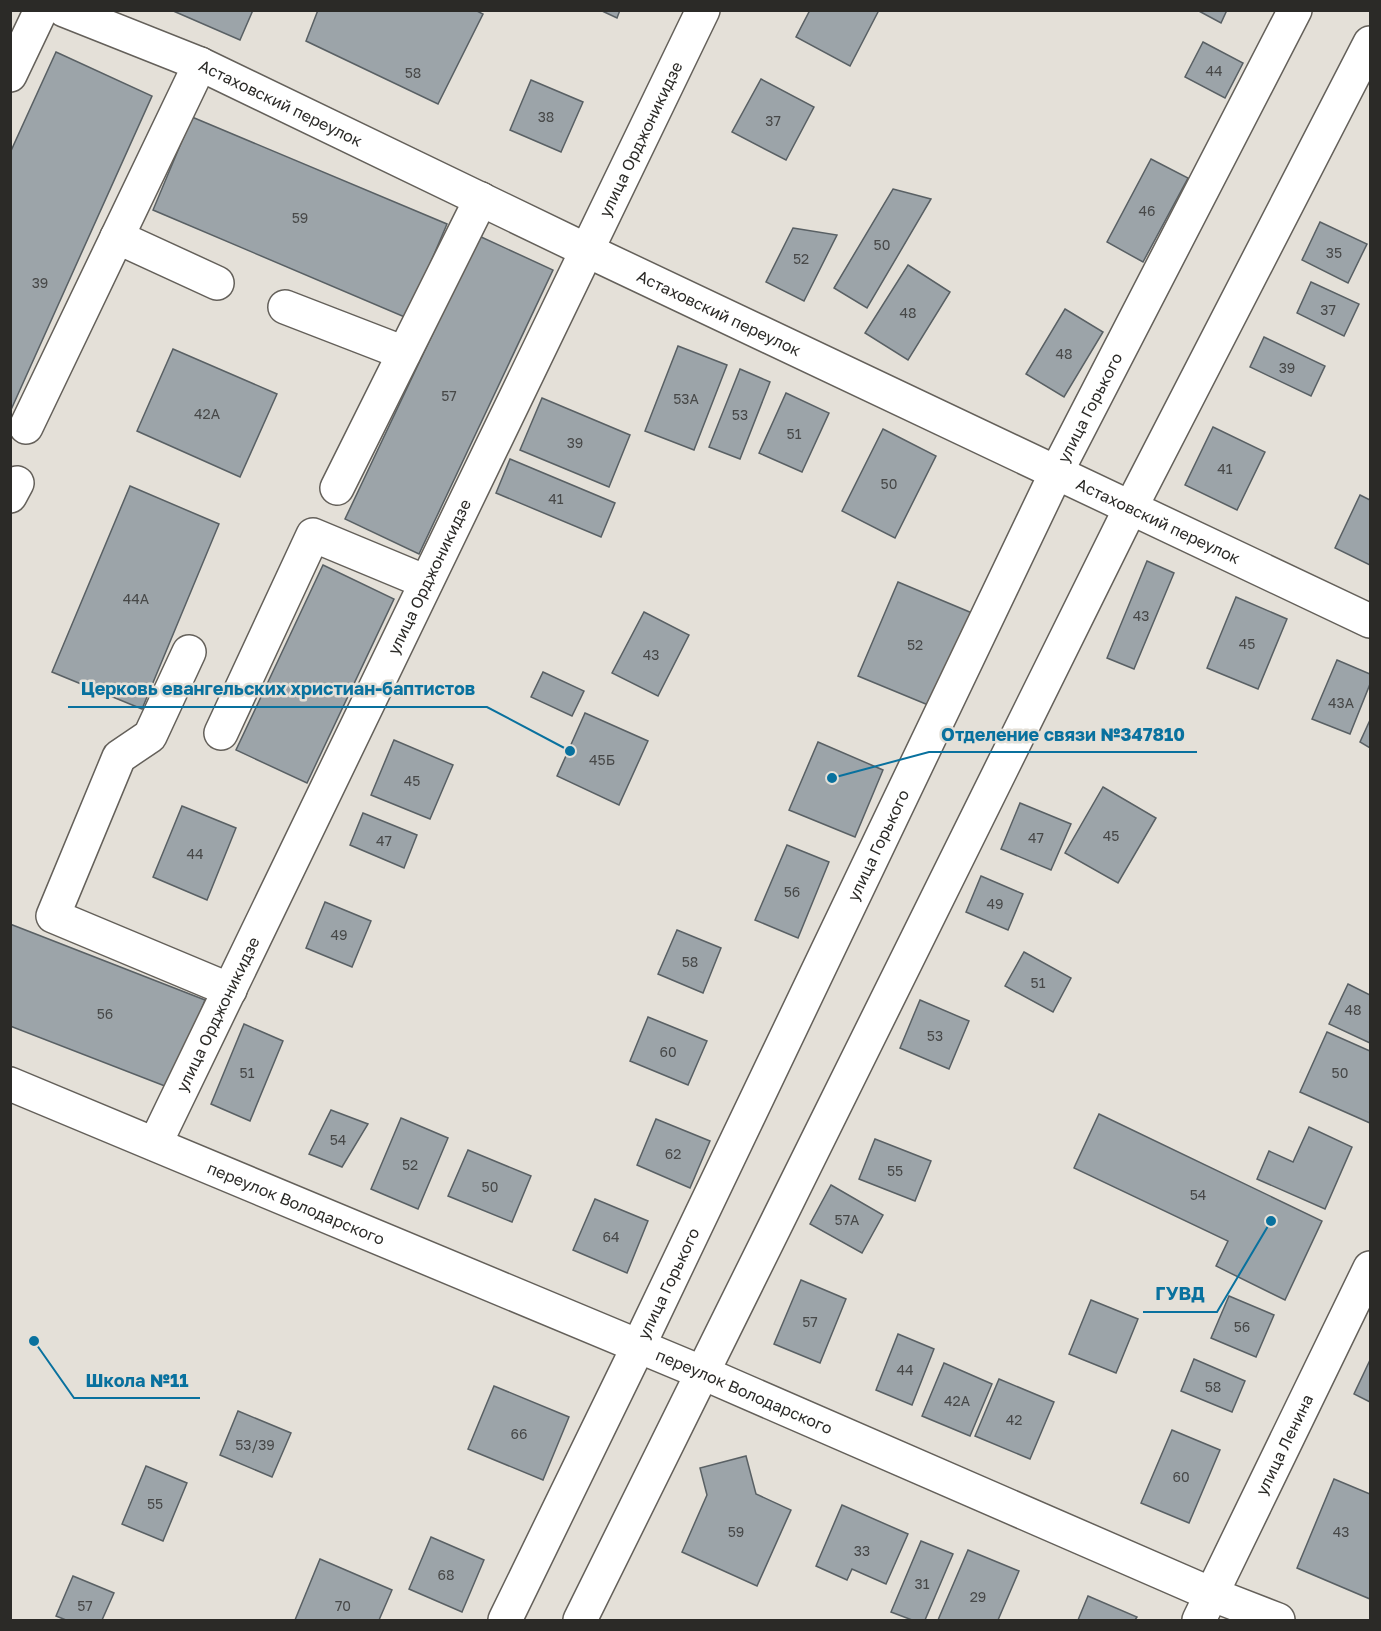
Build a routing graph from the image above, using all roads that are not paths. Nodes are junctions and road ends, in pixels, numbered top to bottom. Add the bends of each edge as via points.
1 (41, 10) edge
2 (64, 10) edge
3 (704, 10) edge
4 (1294, 10) edge
5 (1371, 43) edge
6 (200, 64) junction
7 (10, 75) edge
8 (481, 199) junction
9 (117, 237) junction
10 (586, 250) junction
11 (217, 284) dead end
12 (285, 307) dead end
13 (404, 353) junction
14 (26, 427) dead end
15 (1057, 471) junction
16 (337, 488) dead end
17 (1131, 507) junction
18 (426, 582) junction
19 (1371, 621) edge
20 (189, 652) dead end
21 (221, 733) dead end
22 (230, 990) junction
23 (10, 1084) edge
24 (155, 1144) junction
25 (1371, 1268) edge
26 (638, 1347) junction
27 (703, 1373) junction
28 (1205, 1607) edge
29 (505, 1620) edge
30 (580, 1620) edge
31 (1278, 1620) edge

1 - 7 street
2 - 6 street, Астаховский переулок
3 - 10 street, улица Орджоникидзе
4 - 15 street, улица Горького
5 - 17 street
6 - 8 street, Астаховский переулок
6 - 9 street
8 - 10 street, Астаховский переулок
8 - 13 street
9 - 11 street
9 - 14 street
10 - 15 street, Астаховский переулок
10 - 18 street, улица Орджоникидзе
12 - 13 street
13 - 16 street
15 - 17 street, Астаховский переулок
15 - 26 street, улица Горького
17 - 19 street, Астаховский переулок
17 - 27 street
18 - 21 street via 313,535
18 - 22 street, улица Орджоникидзе
20 - 22 street via 150,736 119,757 52,916
22 - 24 street, улица Орджоникидзе
23 - 24 street, переулок Володарского
24 - 26 street, переулок Володарского
25 - 28 street, улица Ленина
26 - 27 street, переулок Володарского
26 - 29 street, улица Горького
27 - 28 street, переулок Володарского
27 - 30 street
28 - 31 street, переулок Володарского

